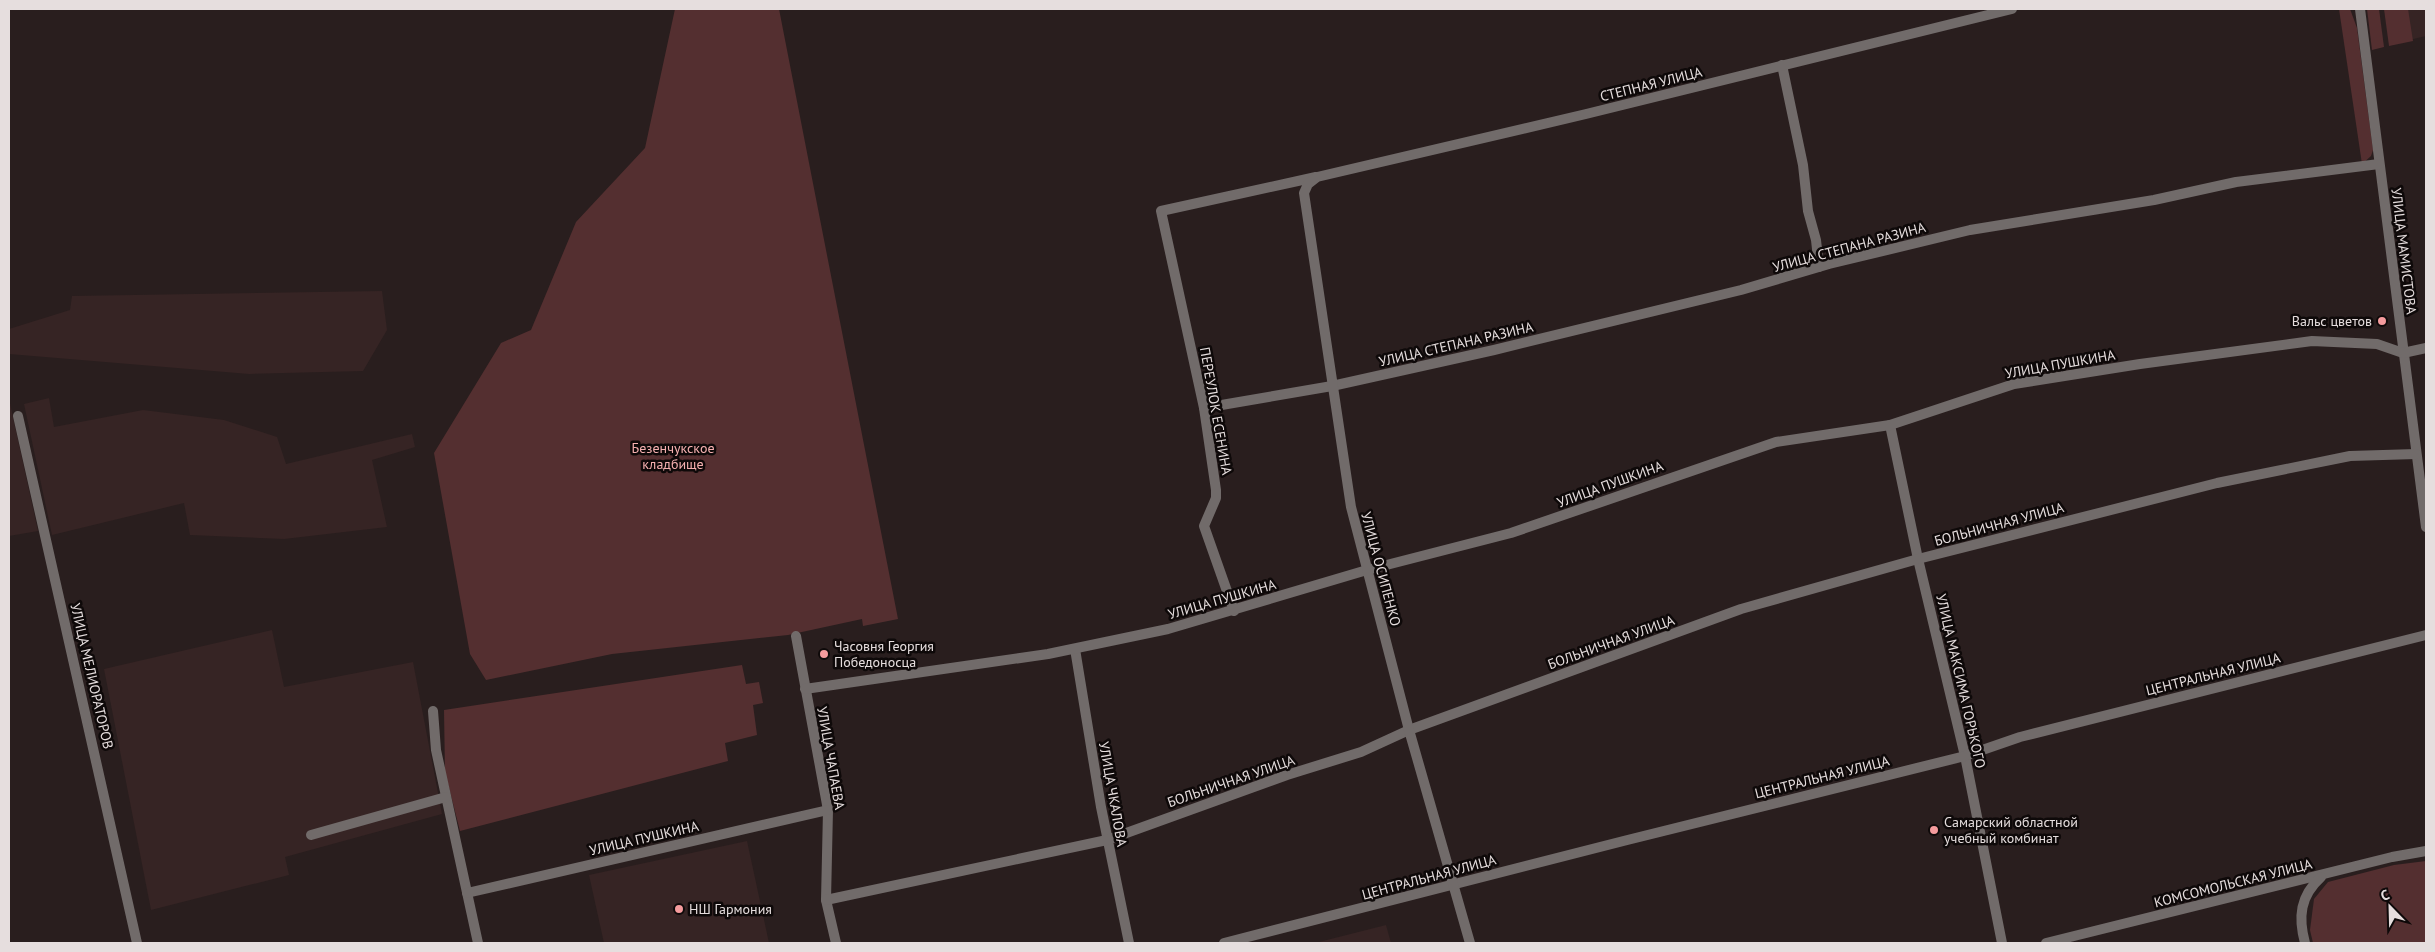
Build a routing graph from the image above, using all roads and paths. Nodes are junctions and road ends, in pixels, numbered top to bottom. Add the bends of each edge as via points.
1 (2012, 9) edge
2 (2360, 9) edge
3 (1782, 65) junction
4 (2379, 164) junction
5 (1317, 177) junction
6 (1161, 211) joint
7 (1819, 267) junction
8 (2426, 348) edge
9 (2403, 353) junction
10 (1332, 386) junction
11 (1204, 408) junction
12 (18, 416) dead end
13 (1890, 425) junction
14 (2416, 454) junction
15 (2426, 527) edge
16 (1918, 559) junction
17 (1366, 570) junction
18 (1234, 611) junction
19 (2426, 635) edge
20 (796, 636) dead end
21 (1076, 649) junction
22 (805, 689) junction
23 (433, 711) dead end
24 (1409, 730) junction
25 (1965, 756) junction
26 (446, 797) junction
27 (828, 810) junction
28 (311, 835) dead end
29 (1107, 840) junction
30 (2426, 851) edge
31 (2324, 875) junction
32 (1454, 885) junction
33 (467, 893) junction
34 (826, 900) junction
35 (137, 943) edge
36 (478, 943) edge
37 (836, 943) edge
38 (1129, 943) edge
39 (1224, 943) edge
40 (1470, 943) edge
41 (2002, 943) edge
42 (2046, 943) edge
43 (2305, 943) edge

1 - 3 street, СТЕПНАЯ УЛИЦА
2 - 4 street, УЛИЦА МАМИСТОВА
3 - 5 street, СТЕПНАЯ УЛИЦА
3 - 7 street
4 - 7 street, УЛИЦА СТЕПАНА РАЗИНА via 2236,182 2154,200 1970,230
4 - 9 street, УЛИЦА МАМИСТОВА
5 - 6 street, СТЕПНАЯ УЛИЦА
5 - 10 street, УЛИЦА ОСИПЕНКО via 1308,184 1304,193
6 - 11 street, ПЕРЕУЛОК ЕСЕНИНА
7 - 10 street, УЛИЦА СТЕПАНА РАЗИНА via 1623,319
8 - 9 street
9 - 13 street, УЛИЦА ПУШКИНА via 2377,344 2312,341 2140,364 2014,384
9 - 14 street, УЛИЦА МАМИСТОВА
10 - 11 street, УЛИЦА СТЕПАНА РАЗИНА
10 - 17 street, УЛИЦА ОСИПЕНКО via 1350,507
11 - 18 street, ПЕРЕУЛОК ЕСЕНИНА via 1216,498 1204,526
12 - 35 street, УЛИЦА МЕЛИОРАТОРОВ
13 - 16 street, УЛИЦА МАКСИМА ГОРЬКОГО
13 - 17 street, УЛИЦА ПУШКИНА via 1776,442 1511,533
14 - 15 street, УЛИЦА МАМИСТОВА
14 - 16 street, БОЛЬНИЧНАЯ УЛИЦА via 2350,456 2217,483
16 - 24 street, БОЛЬНИЧНАЯ УЛИЦА via 1741,609
16 - 25 street, УЛИЦА МАКСИМА ГОРЬКОГО
17 - 18 street, УЛИЦА ПУШКИНА
17 - 24 street, УЛИЦА ОСИПЕНКО
18 - 21 street, УЛИЦА ПУШКИНА
19 - 25 street, ЦЕНТРАЛЬНАЯ УЛИЦА via 2020,737
20 - 22 street, УЛИЦА ЧАПАЕВА
21 - 22 street, УЛИЦА ПУШКИНА
21 - 29 street, УЛИЦА ЧКАЛОВА
22 - 27 street, УЛИЦА ЧАПАЕВА
23 - 26 street via 436,750
24 - 29 street, БОЛЬНИЧНАЯ УЛИЦА via 1361,752
24 - 32 street, УЛИЦА ОСИПЕНКО
25 - 32 street, ЦЕНТРАЛЬНАЯ УЛИЦА
25 - 41 street, УЛИЦА МАКСИМА ГОРЬКОГО
26 - 28 street
26 - 33 street
27 - 33 street, УЛИЦА ПУШКИНА
27 - 34 street, УЛИЦА ЧАПАЕВА
29 - 34 street, БОЛЬНИЧНАЯ УЛИЦА
29 - 38 street, УЛИЦА ЧКАЛОВА
30 - 31 street, КОМСОМОЛЬСКАЯ УЛИЦА
31 - 42 street, КОМСОМОЛЬСКАЯ УЛИЦА
31 - 43 street via 2309,890 2303,903 2300,921
32 - 39 street, ЦЕНТРАЛЬНАЯ УЛИЦА
32 - 40 street, УЛИЦА ОСИПЕНКО
33 - 36 street
34 - 37 street, УЛИЦА ЧАПАЕВА

